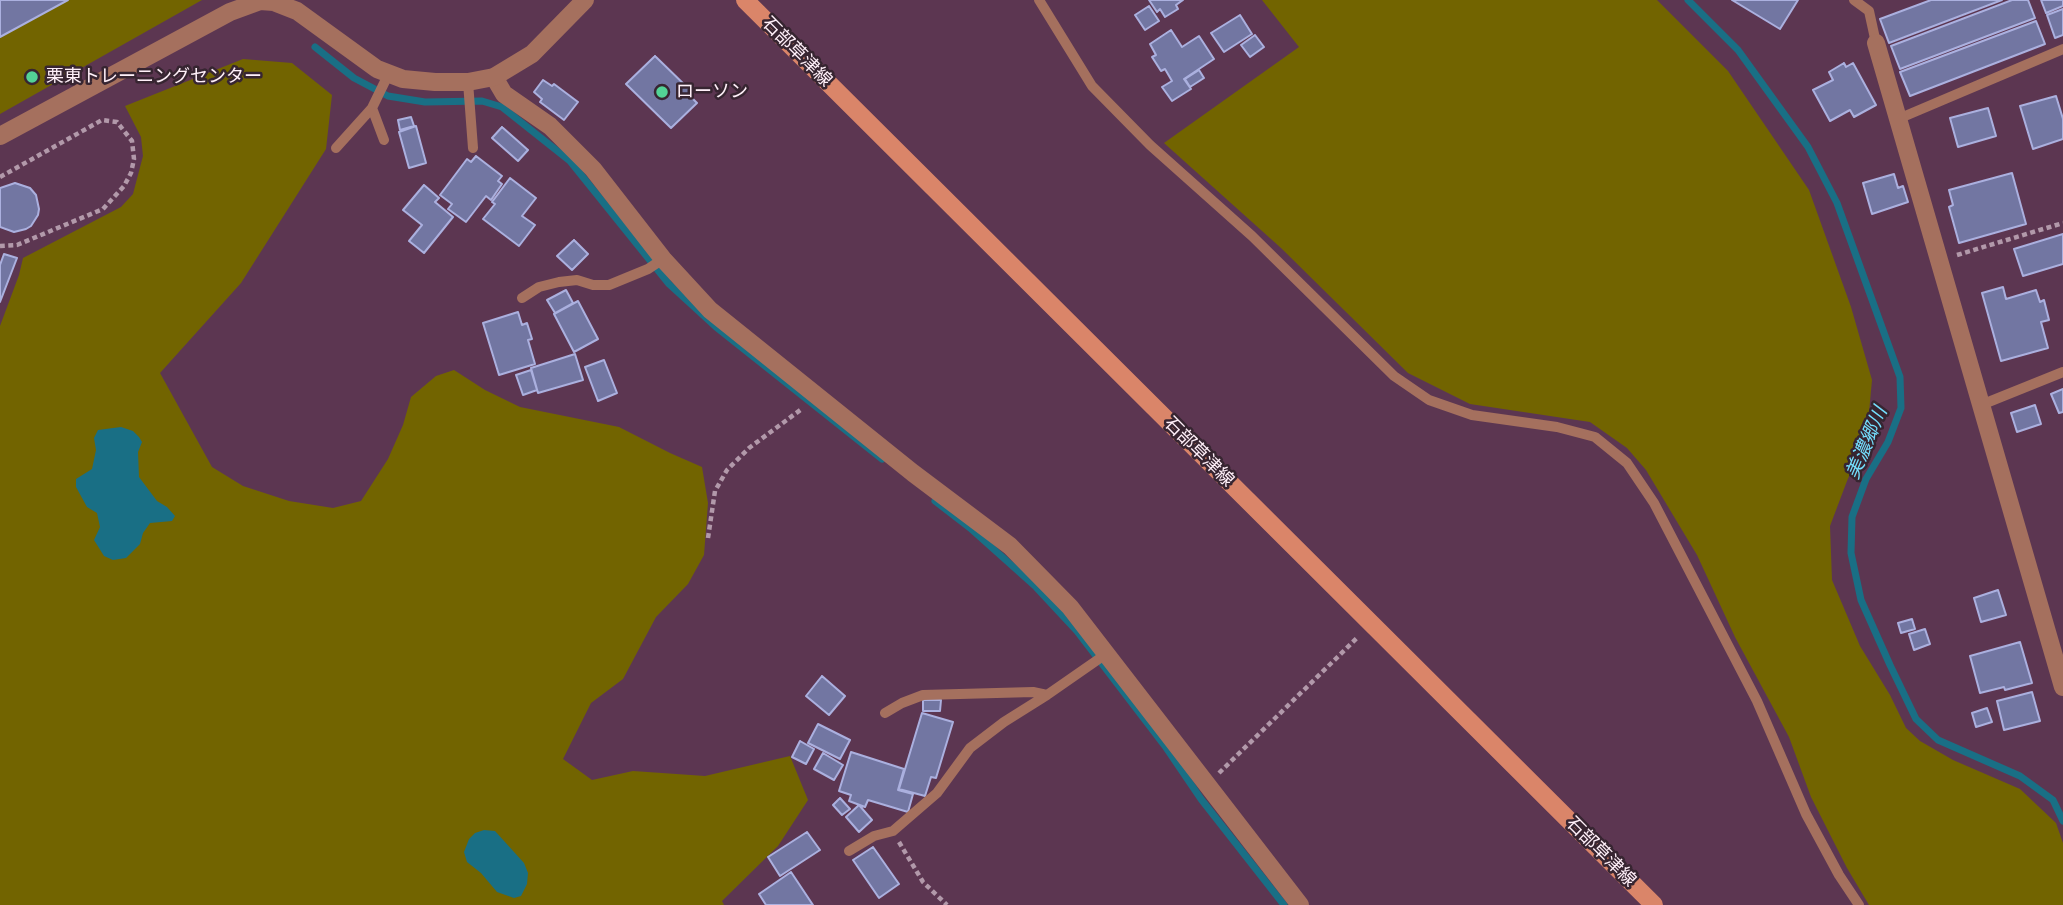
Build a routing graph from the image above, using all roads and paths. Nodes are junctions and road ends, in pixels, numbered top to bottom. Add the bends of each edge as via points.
1 (585, 0) edge
2 (744, 0) edge
3 (1039, 0) edge
4 (1854, 0) edge
5 (260, 1) edge
6 (1876, 43) joint
7 (2063, 49) edge
8 (494, 77) junction
9 (382, 87) junction
10 (469, 95) junction
11 (372, 108) junction
12 (1898, 120) junction
13 (0, 135) edge
14 (384, 140) dead end
15 (336, 148) dead end
16 (473, 148) dead end
17 (0, 177) edge
18 (2063, 223) edge
19 (0, 246) edge
20 (1939, 261) junction
21 (656, 263) junction
22 (522, 298) dead end
23 (2063, 372) edge
24 (1981, 405) junction
25 (805, 406) dead end
26 (708, 538) dead end
27 (1372, 624) junction
28 (1101, 657) junction
29 (2063, 687) edge
30 (1047, 695) junction
31 (885, 713) dead end
32 (1206, 786) junction
33 (893, 831) junction
34 (849, 851) dead end
35 (947, 905) edge
36 (1300, 905) edge
37 (1654, 905) edge
38 (1859, 905) edge

1 - 8 street via 532,54
2 - 27 main road, 石部草津線
3 - 38 lane via 1092,86 1394,376 1429,400 1472,415 1557,426 1595,437 1627,463 1654,503 1756,701 1806,814
4 - 6 lane via 1869,11
5 - 9 street via 297,11 377,69
5 - 13 street via 230,12
6 - 12 street
7 - 12 lane
8 - 10 street
8 - 21 street via 504,94 551,127 593,169
9 - 10 street via 403,79 435,82
9 - 11 lane
10 - 16 lane
11 - 14 lane
11 - 15 lane
12 - 20 street
17 - 19 path via 102,120 117,122 132,141 131,173 103,209 17,245
18 - 20 path
20 - 24 street
21 - 22 lane via 609,285 559,282
21 - 28 street via 913,473 1010,546 1070,607
23 - 24 lane
24 - 29 street
25 - 26 path via 727,470 715,491
27 - 32 path
27 - 37 main road, 石部草津線
28 - 30 lane
28 - 32 street
30 - 31 lane via 923,695
30 - 33 lane via 970,748 937,793
32 - 36 street
33 - 34 lane
33 - 35 path via 923,882

